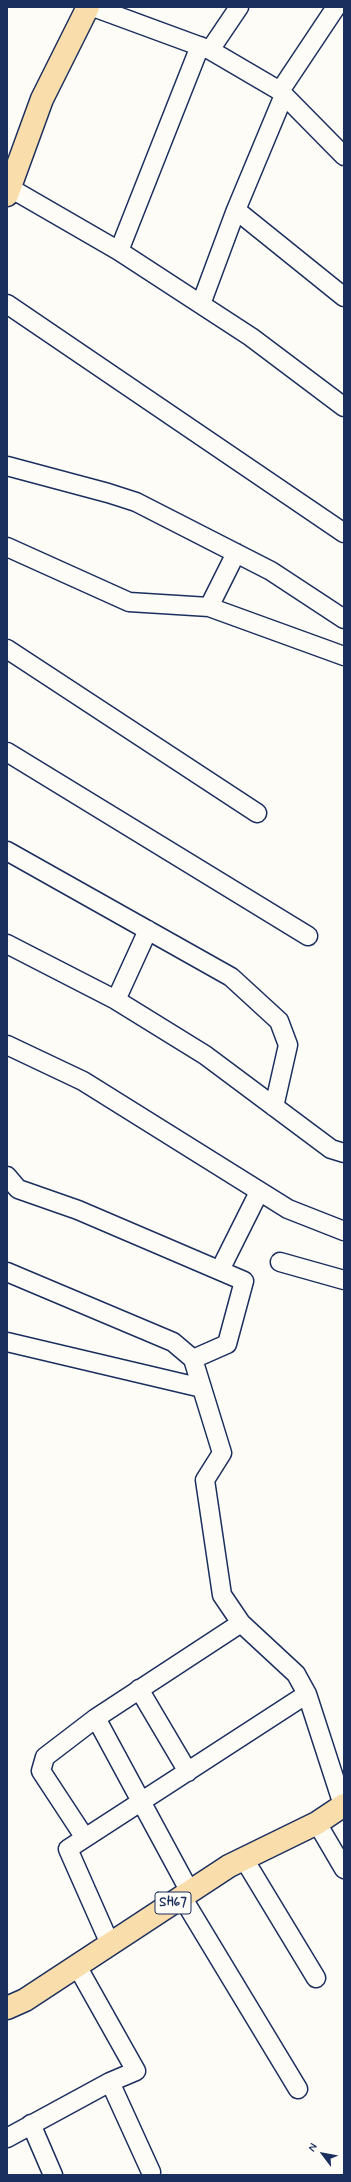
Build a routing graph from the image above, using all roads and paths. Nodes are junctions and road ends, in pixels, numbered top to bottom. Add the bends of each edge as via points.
1 (88, 7) edge
2 (93, 7) edge
3 (239, 7) edge
4 (336, 7) edge
5 (205, 48) junction
6 (282, 93) junction
7 (344, 156) edge
8 (8, 192) edge
9 (236, 210) junction
10 (119, 251) junction
11 (344, 297) edge
12 (7, 304) edge
13 (201, 304) junction
14 (344, 407) edge
15 (7, 466) edge
16 (344, 533) edge
17 (7, 547) edge
18 (236, 553) junction
19 (209, 607) junction
20 (344, 619) edge
21 (7, 649) edge
22 (344, 656) edge
23 (7, 752) edge
24 (257, 813) dead end
25 (7, 851) edge
26 (148, 930) junction
27 (308, 936) dead end
28 (7, 944) edge
29 (116, 1000) junction
30 (7, 1045) edge
31 (274, 1107) junction
32 (344, 1153) edge
33 (7, 1176) edge
34 (259, 1192) junction
35 (344, 1231) edge
36 (280, 1262) dead end
37 (220, 1270) junction
38 (7, 1272) edge
39 (344, 1280) edge
40 (7, 1342) edge
41 (192, 1358) junction
42 (202, 1388) junction
43 (241, 1623) junction
44 (140, 1690) junction
45 (307, 1694) junction
46 (96, 1718) junction
47 (188, 1772) junction
48 (142, 1803) junction
49 (344, 1805) edge
50 (317, 1823) junction
51 (85, 1838) junction
52 (244, 1859) junction
53 (344, 1869) edge
54 (186, 1894) junction
55 (110, 1944) junction
56 (77, 1966) junction
57 (316, 1978) dead end
58 (7, 2008) edge
59 (110, 2082) junction
60 (298, 2089) dead end
61 (31, 2124) junction
62 (7, 2138) edge
63 (151, 2172) dead end
64 (53, 2175) edge

1 - 8 main road via 42,99
2 - 5 street
3 - 5 street
4 - 6 street
5 - 6 street
5 - 10 street
6 - 7 street
6 - 9 street
8 - 10 street
9 - 11 street
9 - 13 street
10 - 13 street
12 - 16 street
13 - 14 street via 251,337
15 - 18 street via 121,497
17 - 19 street via 129,602
18 - 19 street
18 - 20 street via 271,571
19 - 22 street
21 - 24 street
23 - 27 street
25 - 26 street
26 - 29 street
26 - 31 street via 231,977 279,1020 288,1045
28 - 29 street
29 - 31 street via 205,1056
30 - 34 street via 83,1081
31 - 32 street via 332,1150
33 - 37 street via 18,1190 78,1210
34 - 35 street via 288,1209
34 - 37 street
36 - 39 street
37 - 41 street via 244,1280 227,1344
38 - 41 street via 173,1342
40 - 42 street
41 - 42 street
42 - 43 street via 222,1453 205,1480 222,1595
43 - 44 street
43 - 45 street via 296,1674
44 - 46 street
44 - 47 street
45 - 47 street
45 - 49 street
46 - 48 street
46 - 51 street via 46,1757 41,1771
47 - 48 street
48 - 51 street
48 - 54 street
49 - 50 main road, SH67
50 - 52 main road, SH67
50 - 53 street
51 - 55 street via 68,1850
52 - 54 main road, SH67
52 - 57 street
54 - 55 main road, SH67
54 - 60 street
55 - 56 main road, SH67
56 - 58 main road, SH67 via 25,2000
56 - 59 street via 136,2071
59 - 61 street
59 - 63 street
61 - 62 street
61 - 64 street

